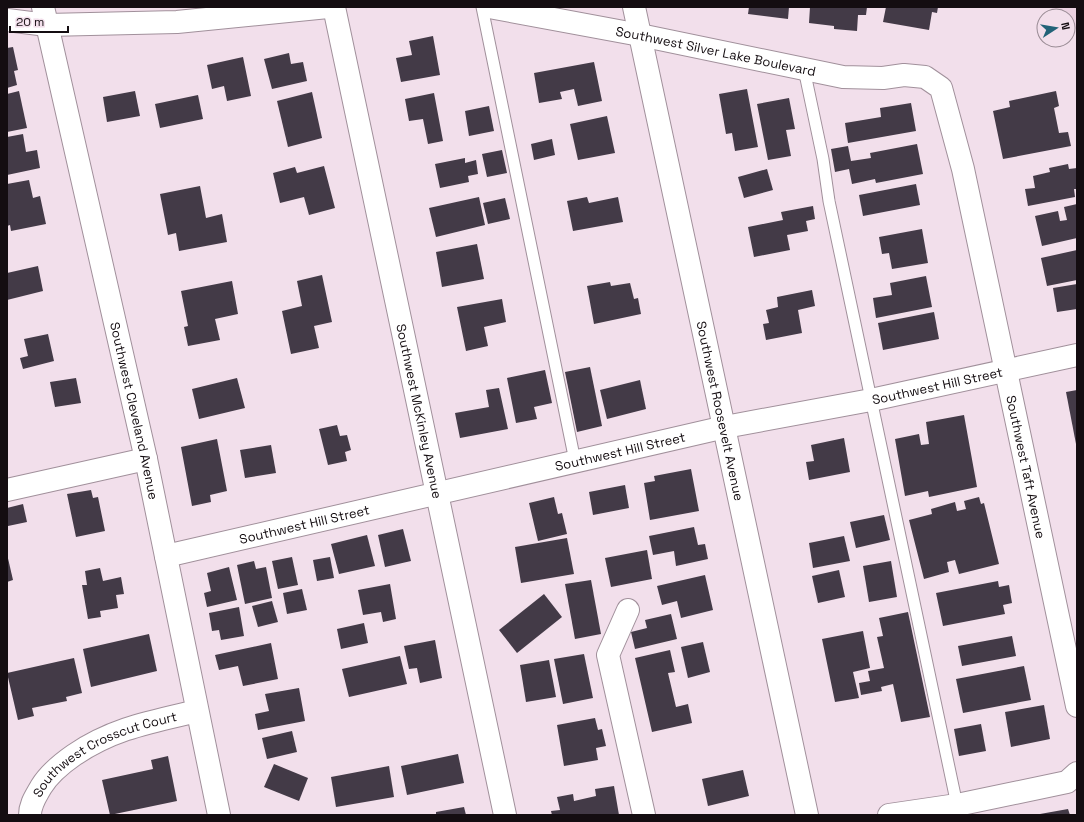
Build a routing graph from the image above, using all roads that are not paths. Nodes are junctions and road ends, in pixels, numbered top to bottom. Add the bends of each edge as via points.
1 (328, 7) edge
2 (334, 7) edge
3 (482, 7) edge
4 (489, 7) edge
5 (634, 7) edge
6 (45, 16) edge
7 (7, 20) edge
8 (640, 35) junction
9 (804, 69) junction
10 (941, 88) joint
11 (1077, 355) edge
12 (1005, 371) junction
13 (872, 400) junction
14 (725, 426) junction
15 (146, 459) junction
16 (575, 461) junction
17 (7, 490) edge
18 (437, 493) junction
19 (166, 556) junction
20 (628, 610) dead end
21 (1077, 706) edge
22 (197, 711) junction
23 (1077, 773) edge
24 (957, 805) junction
25 (30, 815) edge
26 (219, 815) edge
27 (505, 815) edge
28 (644, 815) edge
29 (807, 815) edge
30 (889, 815) edge

1 - 6 street via 177,22
2 - 18 street, Southwest McKinley Avenue
3 - 16 lane
4 - 8 street, Southwest Silver Lake Boulevard
5 - 8 street, Southwest Roosevelt Avenue
6 - 7 street
6 - 15 street, Southwest Cleveland Avenue
8 - 9 street, Southwest Silver Lake Boulevard
8 - 14 street, Southwest Roosevelt Avenue
9 - 10 street, Southwest Silver Lake Boulevard via 843,77 925,77
9 - 13 lane via 829,201
10 - 12 street, Southwest Taft Avenue via 963,169
11 - 12 street, Southwest Hill Street
12 - 13 street, Southwest Hill Street
12 - 21 street, Southwest Taft Avenue
13 - 14 street, Southwest Hill Street
13 - 24 lane
14 - 16 street, Southwest Hill Street
14 - 29 street, Southwest Roosevelt Avenue
15 - 17 street
15 - 19 street, Southwest Cleveland Avenue
16 - 18 street, Southwest Hill Street
18 - 19 street, Southwest Hill Street
18 - 27 street, Southwest McKinley Avenue
19 - 22 street, Southwest Cleveland Avenue
20 - 28 street via 608,655
22 - 25 street, Southwest Crosscut Court via 108,735 81,750 55,770 44,783 30,808
22 - 26 street, Southwest Cleveland Avenue
23 - 24 street via 1067,782
24 - 30 street

